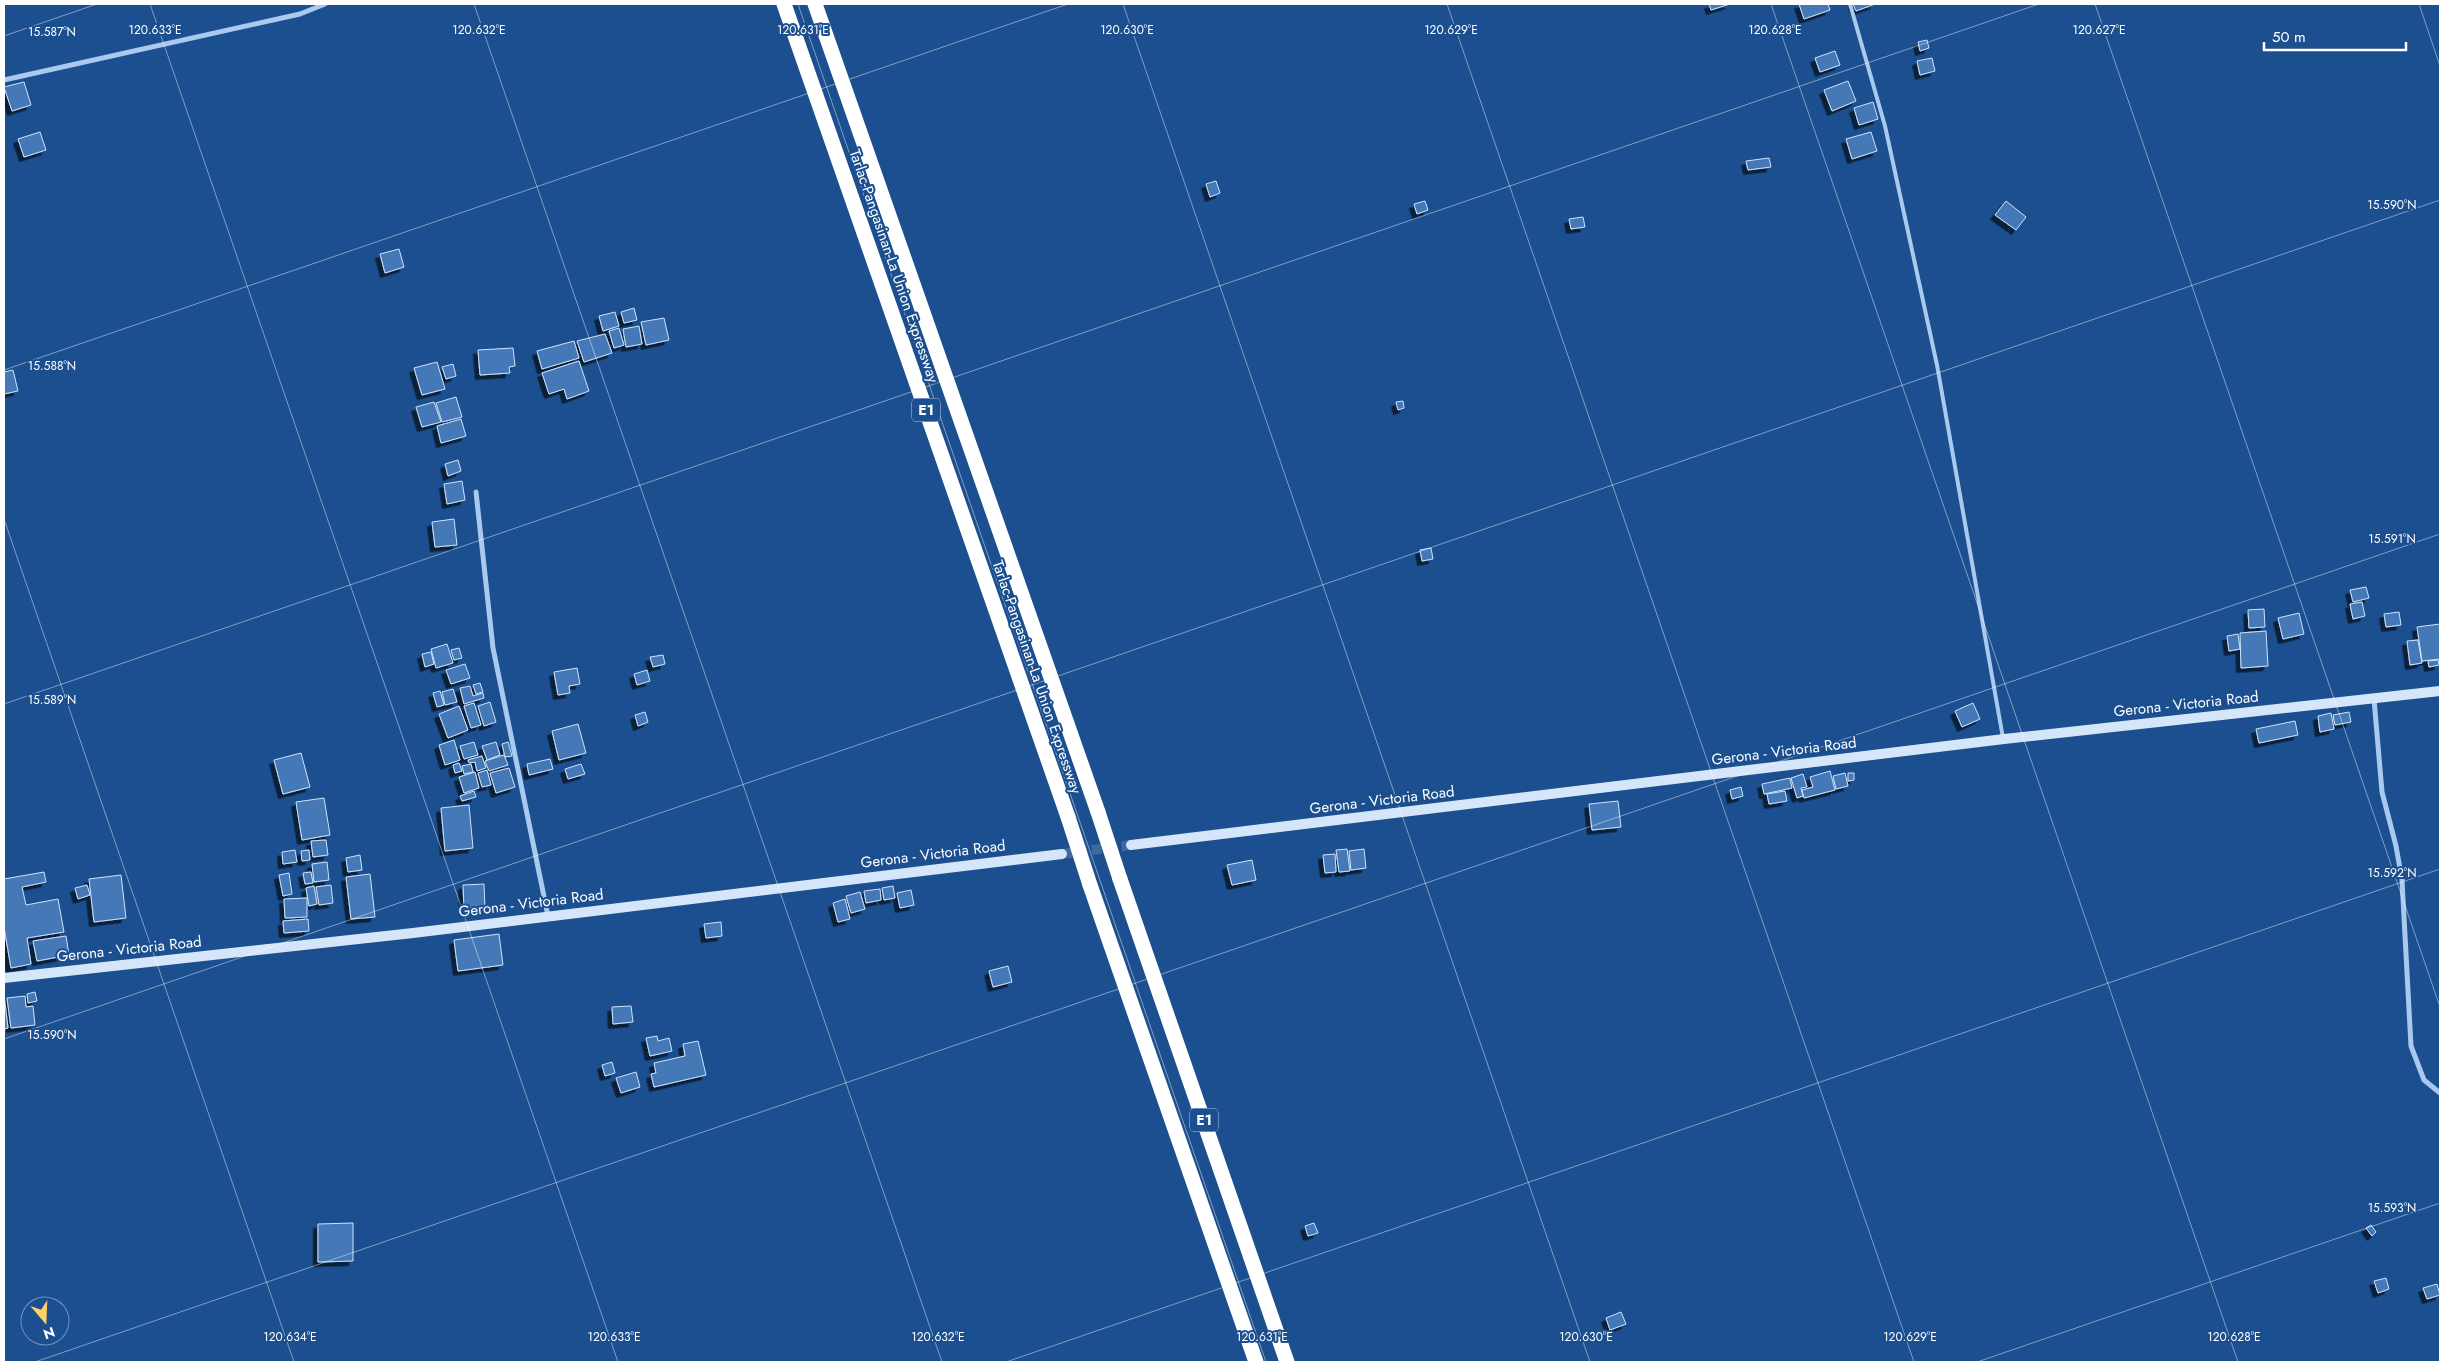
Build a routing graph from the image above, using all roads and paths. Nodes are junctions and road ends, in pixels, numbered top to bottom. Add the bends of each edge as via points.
1 (324, 4) edge
2 (784, 4) edge
3 (815, 4) edge
4 (1850, 4) edge
5 (4, 80) edge
6 (476, 492) dead end
7 (2440, 691) edge
8 (2374, 699) junction
9 (2004, 739) junction
10 (1131, 845) tunnel mouth
11 (1062, 854) tunnel mouth
12 (548, 916) junction
13 (4, 978) edge
14 (2440, 1093) edge
15 (1256, 1362) edge
16 (1287, 1362) edge

1 - 5 street via 300,14
2 - 15 highway, Tarlac-Pangasinan-La Union Expressway / E1, bridge
3 - 16 highway, Tarlac-Pangasinan-La Union Expressway / E1, bridge
4 - 9 lane via 1885,126 1937,365
6 - 12 street via 493,648
7 - 8 main road, Gerona - Victoria Road
8 - 9 main road, Gerona - Victoria Road
8 - 14 street via 2382,792 2402,880 2410,1046 2424,1080
9 - 10 main road, Gerona - Victoria Road
11 - 12 main road, Gerona - Victoria Road
12 - 13 main road, Gerona - Victoria Road

